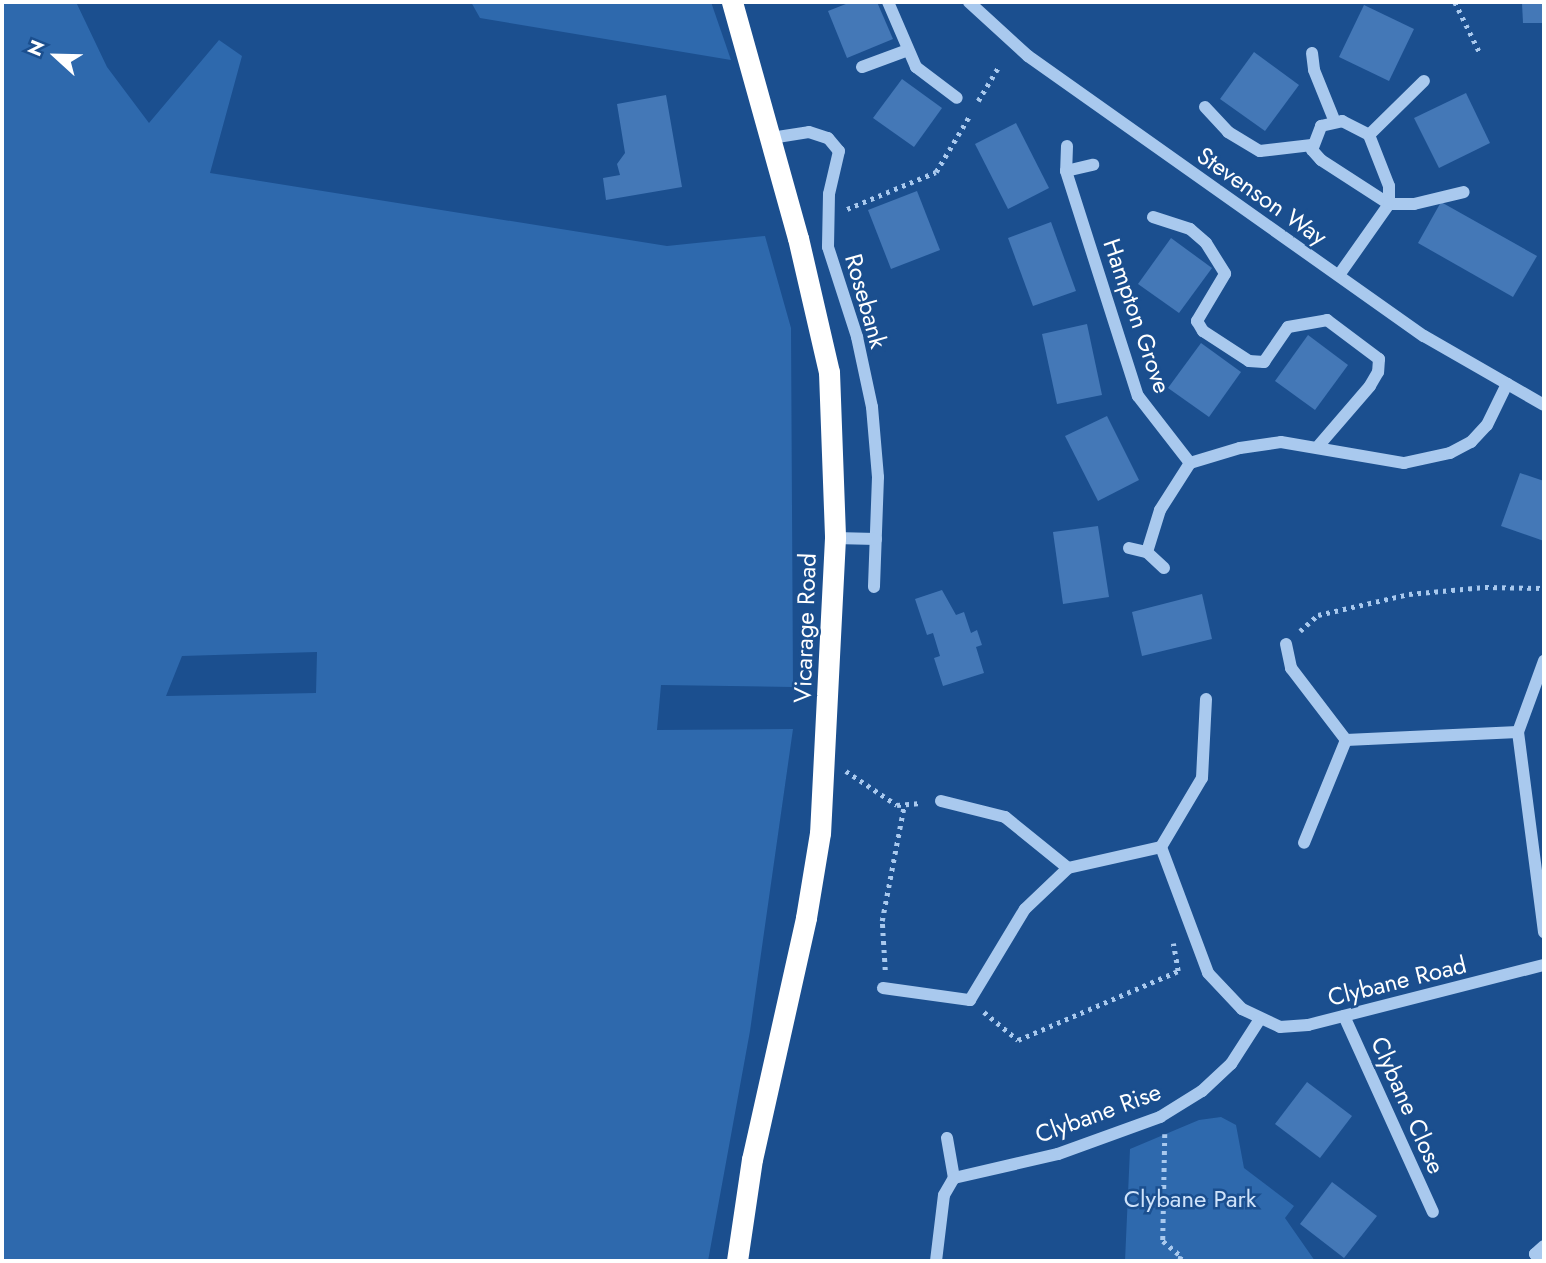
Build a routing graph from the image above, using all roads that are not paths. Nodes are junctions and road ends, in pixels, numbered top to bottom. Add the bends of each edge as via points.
1 (732, 2) edge
2 (888, 2) edge
3 (969, 2) edge
4 (908, 50) junction
5 (1312, 53) dead end
6 (862, 67) dead end
7 (1424, 81) dead end
8 (957, 98) dead end
9 (1205, 107) dead end
10 (1335, 121) junction
11 (1369, 135) junction
12 (771, 138) junction
13 (1312, 145) junction
14 (1067, 146) dead end
15 (1093, 165) dead end
16 (1066, 171) junction
17 (1464, 192) dead end
18 (1389, 204) junction
19 (1153, 217) dead end
20 (1339, 275) junction
21 (1507, 384) junction
22 (1544, 405) edge
23 (1319, 445) junction
24 (1189, 464) junction
25 (835, 538) junction
26 (876, 539) junction
27 (1129, 548) dead end
28 (1147, 552) junction
29 (1164, 568) dead end
30 (874, 587) dead end
31 (1286, 644) road end
32 (1544, 661) edge
33 (1206, 699) dead end
34 (1518, 732) junction
35 (1346, 740) junction
36 (941, 801) road end
37 (1304, 844) dead end
38 (1161, 847) junction
39 (1068, 868) junction
40 (1544, 932) edge
41 (1544, 965) edge
42 (883, 988) road end
43 (1344, 1016) junction
44 (1260, 1019) junction
45 (947, 1138) dead end
46 (954, 1178) junction
47 (1433, 1212) dead end
48 (737, 1261) edge
49 (936, 1261) edge

1 - 12 highway, Vicarage Road
2 - 4 street
3 - 20 street, Stevenson Way via 1028,56
4 - 6 street
4 - 8 street via 916,67
5 - 10 street via 1314,70
7 - 11 street
9 - 13 street via 1228,132 1259,151
10 - 11 street via 1356,125
10 - 13 street via 1321,127
11 - 18 street via 1389,186
12 - 25 highway, Vicarage Road via 828,372
12 - 26 street, Rosebank via 808,132 828,138 839,151 827,218 828,247 857,337 873,407
13 - 18 street via 1330,167
14 - 16 street, Hampton Grove
15 - 16 street
16 - 24 street, Hampton Grove via 1138,396
17 - 18 street via 1413,204
18 - 20 street
19 - 23 street via 1190,229 1206,243 1225,274 1197,321 1203,331 1249,361 1264,362 1288,327 1317,320 1327,320 1379,359 1370,386
20 - 21 street, Stevenson Way via 1424,337
21 - 22 street, Stevenson Way
21 - 23 street via 1487,425 1471,442 1450,453 1404,464
23 - 24 street via 1267,444
24 - 28 street via 1160,510
25 - 26 street
25 - 48 highway, Vicarage Road via 820,833 752,1159
26 - 30 street, Rosebank
27 - 28 street
28 - 29 street
31 - 35 street via 1291,668
32 - 34 street
33 - 38 street via 1202,778
34 - 35 street
34 - 40 street
35 - 37 street
36 - 39 street via 1005,817
38 - 39 street
38 - 44 street via 1208,973 1220,989
39 - 42 street via 1025,909 970,1000
41 - 43 street, Clybane Road
43 - 44 street, Clybane Road via 1280,1027
43 - 47 street, Clybane Close
44 - 46 street, Clybane Rise via 1231,1064 1202,1091 1160,1117 1058,1154
45 - 46 street
46 - 49 street via 944,1195

